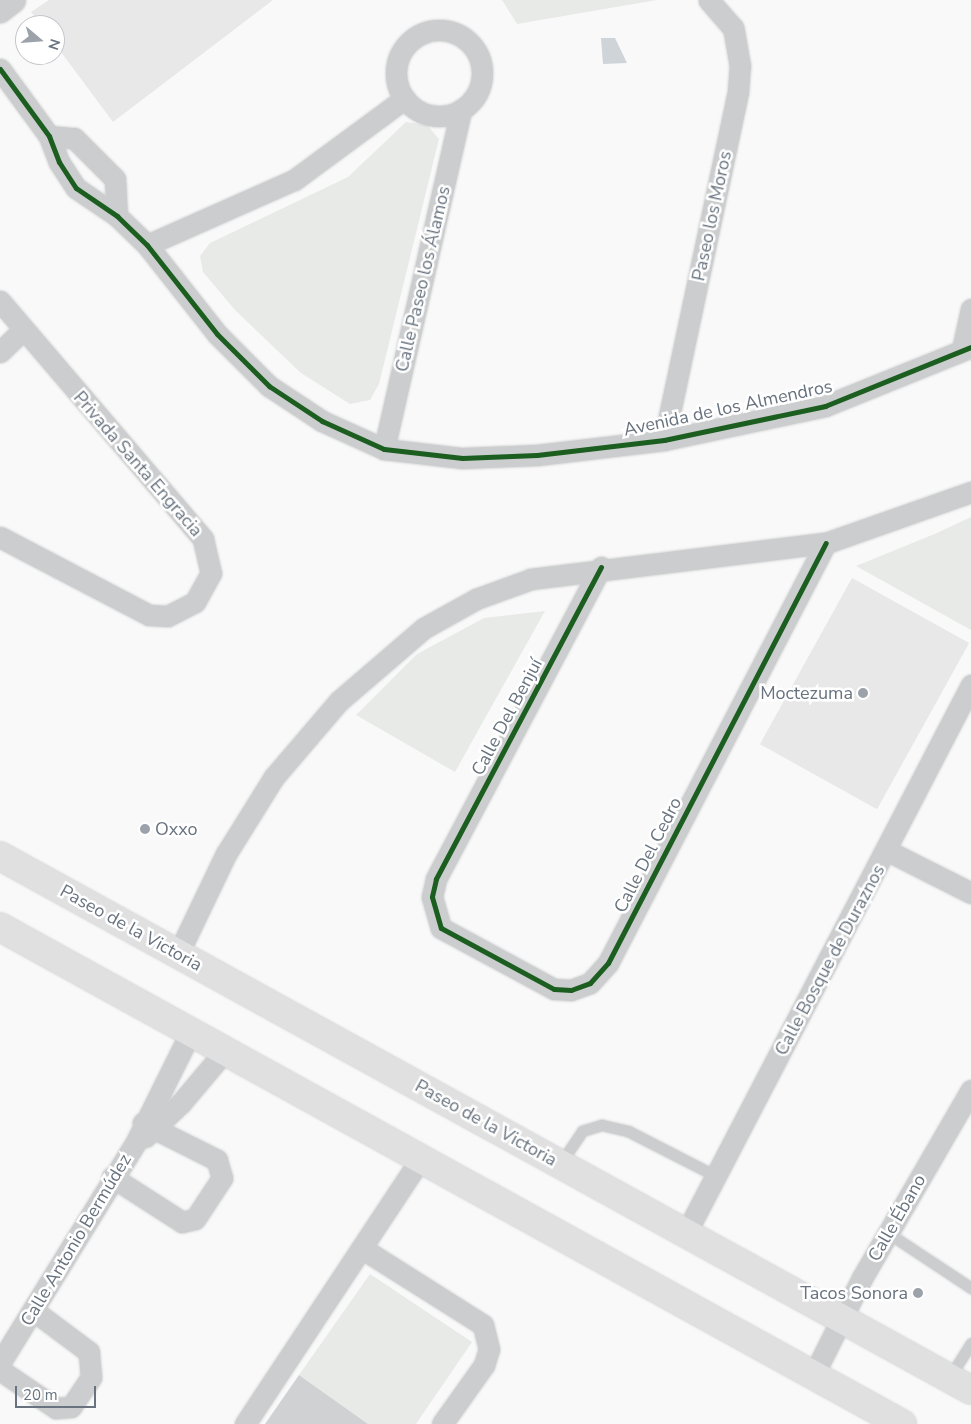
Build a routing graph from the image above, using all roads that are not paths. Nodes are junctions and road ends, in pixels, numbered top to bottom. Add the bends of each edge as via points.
1 (13, 0) edge
2 (709, 0) edge
3 (0, 10) edge
4 (0, 69) edge
5 (404, 99) junction
6 (461, 110) junction
7 (49, 136) junction
8 (117, 216) junction
9 (147, 245) junction
10 (0, 301) edge
11 (971, 309) edge
12 (23, 330) junction
13 (967, 349) edge
14 (0, 352) edge
15 (664, 440) junction
16 (384, 449) junction
17 (971, 492) edge
18 (0, 537) edge
19 (826, 543) junction
20 (601, 567) junction
21 (971, 685) edge
22 (888, 851) junction
23 (0, 856) edge
24 (436, 879) joint
25 (971, 892) edge
26 (0, 927) edge
27 (178, 954) junction
28 (190, 1033) junction
29 (224, 1052) junction
30 (971, 1090) edge
31 (145, 1132) junction
32 (419, 1161) junction
33 (560, 1164) junction
34 (716, 1176) junction
35 (112, 1177) junction
36 (686, 1233) junction
37 (888, 1233) junction
38 (363, 1249) junction
39 (971, 1288) edge
40 (34, 1311) junction
41 (842, 1319) junction
42 (971, 1343) edge
43 (0, 1363) edge
44 (0, 1370) edge
45 (814, 1374) junction
46 (960, 1384) edge
47 (246, 1424) edge
48 (442, 1424) edge
49 (902, 1424) edge

1 - 3 street
2 - 15 street, Paseo los Moros via 732,28 740,66 738,92
4 - 7 street, Avenida de los Almendros
5 - 6 street via 424,114 450,115
5 - 6 street via 395,70 407,43 433,30 448,30 462,35 480,58 480,87
5 - 9 street via 294,180
6 - 16 street, Calle Paseo los Álamos
7 - 8 street, Avenida de los Almendros via 59,162 76,188
7 - 8 street via 74,138 115,179
8 - 9 street, Avenida de los Almendros
9 - 16 street, Avenida de los Almendros via 217,334 269,386 322,420
10 - 12 street, Privada Santa Engracia
11 - 13 street
12 - 14 street
12 - 18 street, Privada Santa Engracia via 203,539 210,573 195,602 167,616 149,615
13 - 15 street, Avenida de los Almendros via 825,406
15 - 16 street, Avenida de los Almendros via 538,455 462,458
17 - 19 street
19 - 20 street
19 - 24 street, Calle Del Cedro via 608,963 590,983 571,990 554,989 440,928 432,898
20 - 24 street, Calle Del Benjuí
20 - 27 street via 531,579 476,599 424,628 380,662 339,701 274,778 226,854
21 - 22 street, Calle Bosque de Duraznos
22 - 25 street
22 - 34 street, Calle Bosque de Duraznos
23 - 27 main road, Paseo de la Victoria
26 - 28 main road
27 - 33 main road, Paseo de la Victoria
28 - 29 main road
28 - 31 street, Calle Antonio Bermúdez
29 - 31 street, Calle Antonio Bermúdez
29 - 32 main road
30 - 37 street, Calle Ébano
31 - 35 street, Calle Antonio Bermúdez
31 - 35 street via 221,1165 222,1178 195,1219 176,1220
32 - 38 street
32 - 45 main road
33 - 34 lane via 582,1131 602,1125 628,1131
33 - 36 main road, Paseo de la Victoria
34 - 36 street, Calle Bosque de Duraznos
35 - 40 street, Calle Antonio Bermúdez
36 - 41 main road, Paseo de la Victoria
37 - 39 lane
37 - 41 street, Calle Ébano
38 - 47 street
38 - 48 street via 486,1331 489,1349 484,1365
40 - 43 street, Calle Antonio Bermúdez
40 - 44 street via 89,1352 91,1377 71,1407 56,1408
41 - 45 street, Calle Ébano
41 - 46 main road, Paseo de la Victoria
42 - 46 lane
45 - 49 main road

